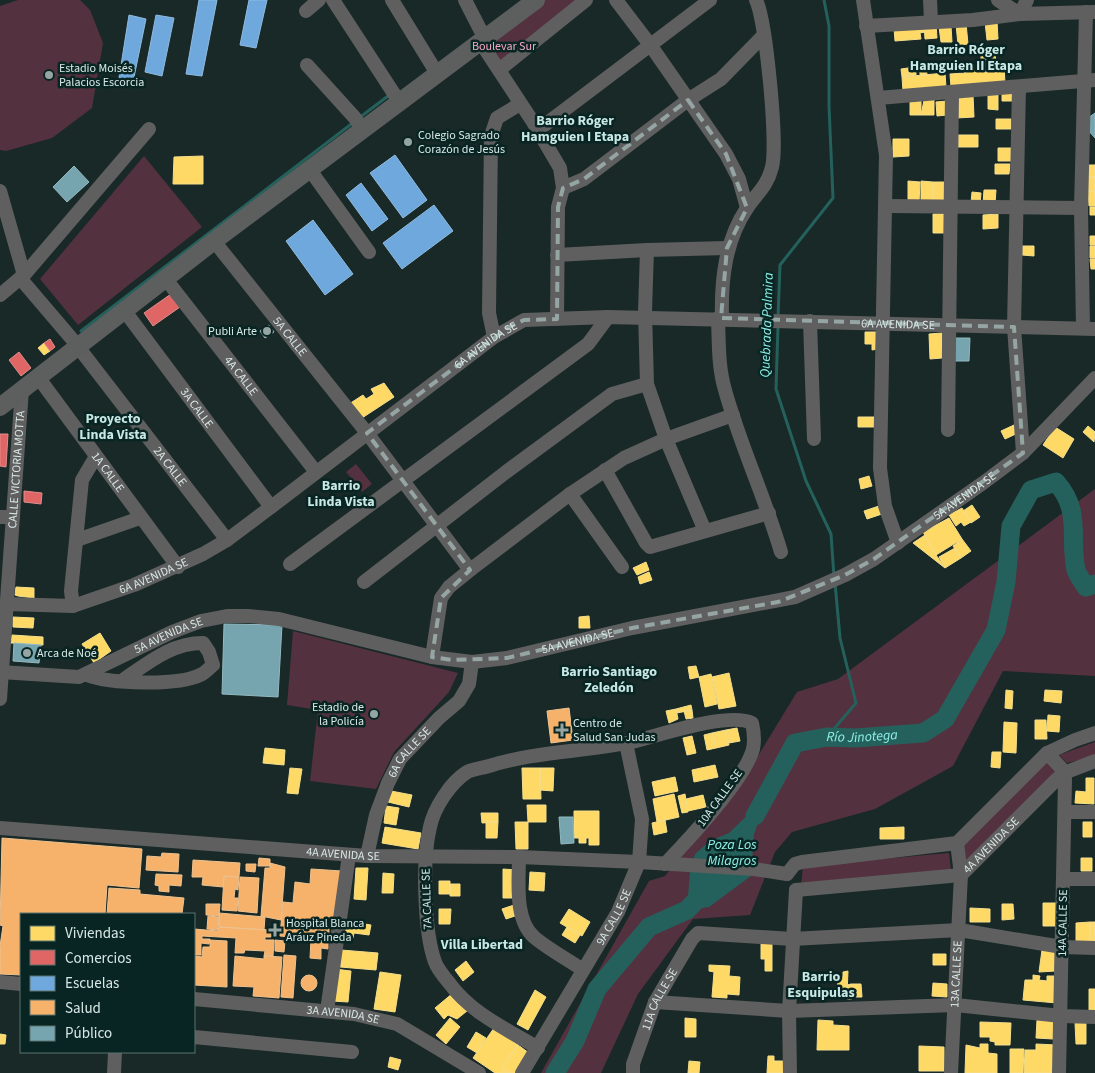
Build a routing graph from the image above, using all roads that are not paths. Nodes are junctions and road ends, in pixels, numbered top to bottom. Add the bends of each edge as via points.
1 (319, 0) edge
2 (333, 0) edge
3 (392, 0) edge
4 (465, 0) edge
5 (536, 0) edge
6 (586, 0) edge
7 (616, 0) edge
8 (710, 0) edge
9 (756, 0) edge
10 (863, 0) edge
11 (930, 0) edge
12 (998, 0) edge
13 (1027, 0) edge
14 (306, 11) dead end
15 (1090, 12) edge
16 (1020, 14) junction
17 (931, 21) junction
18 (866, 26) junction
19 (764, 35) junction
20 (483, 41) junction
21 (651, 46) junction
22 (307, 64) dead end
23 (499, 70) junction
24 (438, 74) junction
25 (1089, 81) edge
26 (1019, 86) junction
27 (952, 93) junction
28 (878, 98) junction
29 (688, 100) junction
30 (400, 103) junction
31 (520, 104) junction
32 (149, 129) dead end
33 (363, 130) junction
34 (538, 130) junction
35 (310, 170) junction
36 (563, 188) junction
37 (0, 191) edge
38 (887, 206) junction
39 (951, 207) junction
40 (1017, 207) junction
41 (747, 208) junction
42 (1081, 208) junction
43 (214, 241) junction
44 (727, 248) junction
45 (647, 250) junction
46 (369, 252) dead end
47 (558, 255) junction
48 (22, 277) junction
49 (165, 278) junction
50 (0, 295) edge
51 (124, 310) junction
52 (608, 317) junction
53 (645, 317) junction
54 (720, 318) junction
55 (557, 319) junction
56 (810, 321) junction
57 (883, 322) junction
58 (949, 324) junction
59 (1014, 326) junction
60 (1089, 328) edge
61 (494, 337) junction
62 (78, 346) junction
63 (38, 377) junction
64 (1095, 378) edge
65 (647, 384) junction
66 (22, 390) junction
67 (0, 407) edge
68 (733, 414) junction
69 (948, 430) dead end
70 (366, 434) junction
71 (666, 439) junction
72 (814, 439) dead end
73 (1022, 453) junction
74 (95, 458) junction
75 (605, 470) junction
76 (316, 472) junction
77 (402, 480) junction
78 (570, 494) junction
79 (271, 507) junction
80 (769, 513) junction
81 (7, 517) edge
82 (140, 518) junction
83 (437, 526) junction
84 (705, 531) junction
85 (77, 540) junction
86 (227, 540) junction
87 (898, 543) junction
88 (781, 552) dead end
89 (290, 564) dead end
90 (178, 567) junction
91 (622, 568) dead end
92 (470, 570) junction
93 (364, 582) dead end
94 (7, 604) junction
95 (72, 606) junction
96 (432, 657) junction
97 (472, 662) junction
98 (1, 672) edge
99 (87, 675) junction
100 (123, 680) junction
101 (0, 699) edge
102 (1095, 733) edge
103 (626, 743) junction
104 (1047, 753) junction
105 (1095, 761) edge
106 (1064, 773) junction
107 (1065, 812) junction
108 (1095, 812) edge
109 (0, 828) edge
110 (957, 844) junction
111 (349, 855) junction
112 (367, 856) junction
113 (519, 857) junction
114 (426, 858) junction
115 (639, 862) junction
116 (665, 864) junction
117 (787, 874) junction
118 (961, 875) junction
119 (1064, 879) junction
120 (1095, 879) edge
121 (796, 890) junction
122 (959, 930) junction
123 (792, 939) junction
124 (1062, 947) junction
125 (1095, 948) edge
126 (583, 970) junction
127 (0, 982) edge
128 (20, 984) edge
129 (195, 999) edge
130 (655, 1002) junction
131 (955, 1005) junction
132 (327, 1011) junction
133 (789, 1011) junction
134 (1060, 1016) junction
135 (1095, 1016) edge
136 (195, 1037) edge
137 (538, 1048) junction
138 (352, 1052) dead end
139 (115, 1053) edge
140 (114, 1073) edge
141 (479, 1073) edge
142 (522, 1073) edge
143 (633, 1073) edge
144 (790, 1073) edge
145 (951, 1073) edge
146 (1059, 1073) edge

1 - 14 street
2 - 30 street
3 - 24 street
4 - 20 street
5 - 20 main road
6 - 23 street
7 - 21 street
8 - 21 street
9 - 19 street
10 - 18 street
11 - 17 street
12 - 16 street
13 - 16 street
15 - 16 street
15 - 25 street
16 - 17 street
17 - 18 street
18 - 28 street
19 - 29 street via 721,79
19 - 41 street via 773,121 773,166 762,191
20 - 23 street
20 - 24 main road
21 - 29 street
21 - 34 street
22 - 33 street
23 - 31 street
24 - 30 main road
25 - 26 street
25 - 42 street
26 - 27 street
26 - 40 street
27 - 28 street
27 - 39 street
28 - 38 street via 886,155
29 - 36 street via 584,179
29 - 41 street via 726,154 739,179
30 - 33 main road
31 - 34 street
31 - 61 street via 497,118 491,136 489,313
32 - 48 street
33 - 35 main road
34 - 36 street via 560,168
35 - 43 main road
35 - 46 street
36 - 47 street via 558,207
37 - 48 street
38 - 39 street
38 - 57 street
39 - 40 street
39 - 58 street
40 - 42 street
40 - 59 street
41 - 44 street
42 - 60 street
43 - 49 main road
43 - 70 street, 5A CALLE
44 - 45 street
44 - 54 street
45 - 47 street
45 - 53 street
47 - 55 street
48 - 50 street
48 - 62 street, 2A CALLE
49 - 51 main road
49 - 76 street, 4A CALLE
51 - 62 main road
51 - 79 street, 3A CALLE
52 - 53 street, 6A AVENIDA SE
52 - 55 street, 6A AVENIDA SE
52 - 77 street via 588,344
53 - 54 street, 6A AVENIDA SE
53 - 65 street
54 - 56 street, 6A AVENIDA SE
54 - 68 street via 719,358 724,389
55 - 61 street, 6A AVENIDA SE via 524,320
56 - 57 street, 6A AVENIDA SE
56 - 72 street
57 - 58 street, 6A AVENIDA SE
57 - 87 street via 880,468 884,506
58 - 59 street, 6A AVENIDA SE
58 - 69 street
59 - 60 street, 6A AVENIDA SE
59 - 73 street
61 - 70 street, 6A AVENIDA SE
62 - 63 main road
62 - 86 street, 2A CALLE
63 - 66 main road
63 - 74 street, 1A CALLE
64 - 73 street, 5A AVENIDA SE
65 - 71 street
65 - 83 street via 612,394
66 - 67 main road
66 - 81 street, CALLE VICTORIA MOTTA
68 - 71 street
68 - 80 street
70 - 76 street, 6A AVENIDA SE
70 - 77 street, 5A CALLE
71 - 75 street
71 - 84 street
73 - 87 street, 5A AVENIDA SE
74 - 82 street, 1A CALLE
74 - 85 street via 82,480
75 - 78 street
75 - 84 street via 650,547
76 - 79 street, 6A AVENIDA SE
77 - 83 street, 5A CALLE
77 - 89 street
78 - 91 street
78 - 92 street
79 - 86 street, 6A AVENIDA SE
80 - 84 street
80 - 88 street
81 - 94 street, CALLE VICTORIA MOTTA
82 - 85 street
82 - 90 street, 1A CALLE
83 - 92 street, 5A CALLE
83 - 93 street
85 - 95 street
86 - 90 street, 6A AVENIDA SE
87 - 97 street, 5A AVENIDA SE via 835,580 778,602 632,628 507,658
90 - 95 street, 6A AVENIDA SE
92 - 96 street via 440,598
94 - 95 street, 6A AVENIDA SE
94 - 98 street, CALLE VICTORIA MOTTA
96 - 97 street, 5A AVENIDA SE
96 - 99 street, 5A AVENIDA SE via 279,619 226,616 172,632
97 - 112 street, 6A CALLE SE via 469,684 459,701 400,759 376,815
98 - 99 street, 5A AVENIDA SE via 65,677
98 - 101 street, CALLE VICTORIA MOTTA
99 - 100 street
100 - 100 street via 163,683 201,675 213,665 203,643 190,643 168,650
102 - 104 street, 4A AVENIDA SE
103 - 114 street, 7A CALLE SE via 508,760 467,772 445,794 430,826
103 - 115 street, 9A CALLE SE via 642,819
103 - 116 street, 10A CALLE SE via 692,726 733,720 752,723 755,736 753,750 738,778 693,836
104 - 106 street
104 - 110 street, 4A AVENIDA SE
105 - 106 street, 4A AVENIDA SE
106 - 107 street, 14A CALLE SE
106 - 118 street, 4A AVENIDA SE
107 - 108 street
107 - 119 street, 14A CALLE SE
109 - 111 street, 4A AVENIDA SE
110 - 117 street, 4A AVENIDA SE via 802,862 795,864
110 - 118 street, 13A CALLE SE
111 - 112 street, 4A AVENIDA SE
111 - 132 street
112 - 114 street, 4A AVENIDA SE
113 - 114 street, 4A AVENIDA SE
113 - 115 street, 4A AVENIDA SE
113 - 126 street via 519,891 525,924 534,936
114 - 137 street, 7A CALLE SE via 428,931 436,963 451,986 479,1012
115 - 116 street, 4A AVENIDA SE
115 - 126 street, 9A CALLE SE via 618,912
116 - 117 street, 4A AVENIDA SE
117 - 121 street
118 - 121 street, 4A AVENIDA SE
118 - 122 street, 13A CALLE SE
119 - 120 street
119 - 124 street, 14A CALLE SE
121 - 123 street
122 - 123 street
122 - 124 street
122 - 131 street, 13A CALLE SE
123 - 130 street, 11A CALLE SE via 698,933
123 - 133 street
124 - 125 street
124 - 134 street, 14A CALLE SE
126 - 137 street, 9A CALLE SE
127 - 128 street
129 - 132 street, 3A AVENIDA SE
130 - 133 street
130 - 143 street, 11A CALLE SE via 633,1064
131 - 133 street
131 - 134 street
131 - 145 street, 13A CALLE SE
132 - 141 street, 3A AVENIDA SE via 397,1024
133 - 144 street
134 - 135 street
134 - 146 street, 14A CALLE SE
136 - 138 street
137 - 142 street, 9A CALLE SE
139 - 140 street

